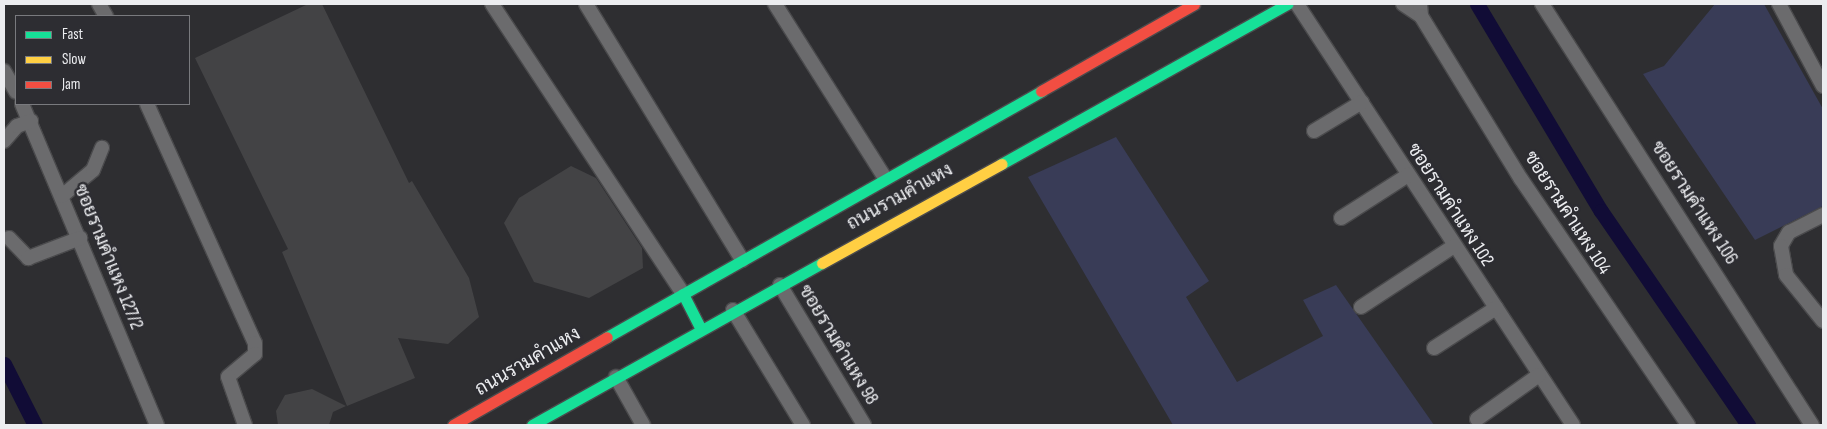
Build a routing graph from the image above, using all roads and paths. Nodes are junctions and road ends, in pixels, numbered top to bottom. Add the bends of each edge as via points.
1 (99, 4) edge
2 (492, 4) edge
3 (586, 4) edge
4 (775, 4) edge
5 (1194, 4) edge
6 (1287, 4) edge
7 (1297, 4) edge
8 (1403, 4) edge
9 (1542, 4) edge
10 (1778, 4) edge
11 (1421, 10) edge
12 (105, 15) edge
13 (4, 70) edge
14 (1823, 86) edge
15 (15, 90) edge
16 (1362, 102) junction
17 (23, 105) edge
18 (148, 105) edge
19 (31, 121) junction
20 (1314, 131) dead end
21 (4, 141) edge
22 (102, 148) dead end
23 (1408, 175) junction
24 (885, 178) junction
25 (62, 196) junction
26 (1823, 215) edge
27 (1341, 218) dead end
28 (9, 238) dead end
29 (80, 238) junction
30 (1454, 246) junction
31 (742, 260) junction
32 (780, 284) junction
33 (683, 294) junction
34 (1361, 307) dead end
35 (1496, 308) junction
36 (733, 310) junction
37 (1823, 321) edge
38 (701, 329) junction
39 (1434, 348) dead end
40 (1538, 375) junction
41 (616, 377) junction
42 (1476, 419) dead end
43 (555, 420) edge
44 (1823, 423) edge
45 (157, 425) edge
46 (245, 425) edge
47 (453, 425) edge
48 (532, 425) edge
49 (643, 425) edge
50 (803, 425) edge
51 (864, 425) edge
52 (1573, 425) edge
53 (1688, 425) edge
54 (1812, 425) edge
55 (1819, 425) edge

1 - 12 street
2 - 33 street
3 - 31 street
4 - 24 street
5 - 24 main road, ถนนรามคำแหง
6 - 32 main road, ถนนรามคำแหง
7 - 16 street, ซอยรามคําแหง 102
8 - 11 street, ซอยรามคําแหง 104
9 - 54 street, ซอยรามคําแหง 106
10 - 14 street
11 - 53 street, ซอยรามคําแหง 104 via 1526,187
13 - 15 street
16 - 20 street
16 - 23 street, ซอยรามคําแหง 102
17 - 19 street, ซอยรามคำแหง 127/2
18 - 46 street via 255,343 255,354 228,377
19 - 21 street via 17,126
19 - 25 street, ซอยรามคำแหง 127/2
22 - 25 street via 93,170
23 - 27 street
23 - 30 street, ซอยรามคําแหง 102
24 - 31 main road, ถนนรามคำแหง
25 - 29 street, ซอยรามคำแหง 127/2
26 - 37 street via 1789,232 1781,246 1786,275
28 - 29 street via 28,258
29 - 45 street, ซอยรามคำแหง 127/2
30 - 34 street
30 - 35 street, ซอยรามคําแหง 102
31 - 33 main road, ถนนรามคำแหง
32 - 36 main road, ถนนรามคำแหง
32 - 51 street, ซอยรามคําแหง 98
33 - 38 main road
33 - 47 main road, ถนนรามคำแหง
35 - 39 street
35 - 40 street, ซอยรามคําแหง 102
36 - 38 main road, ถนนรามคำแหง
36 - 50 street
38 - 41 main road, ถนนรามคำแหง
40 - 42 street
40 - 52 street, ซอยรามคําแหง 102
41 - 43 main road, ถนนรามคำแหง
41 - 49 street
43 - 48 main road, ถนนรามคำแหง
44 - 55 street

